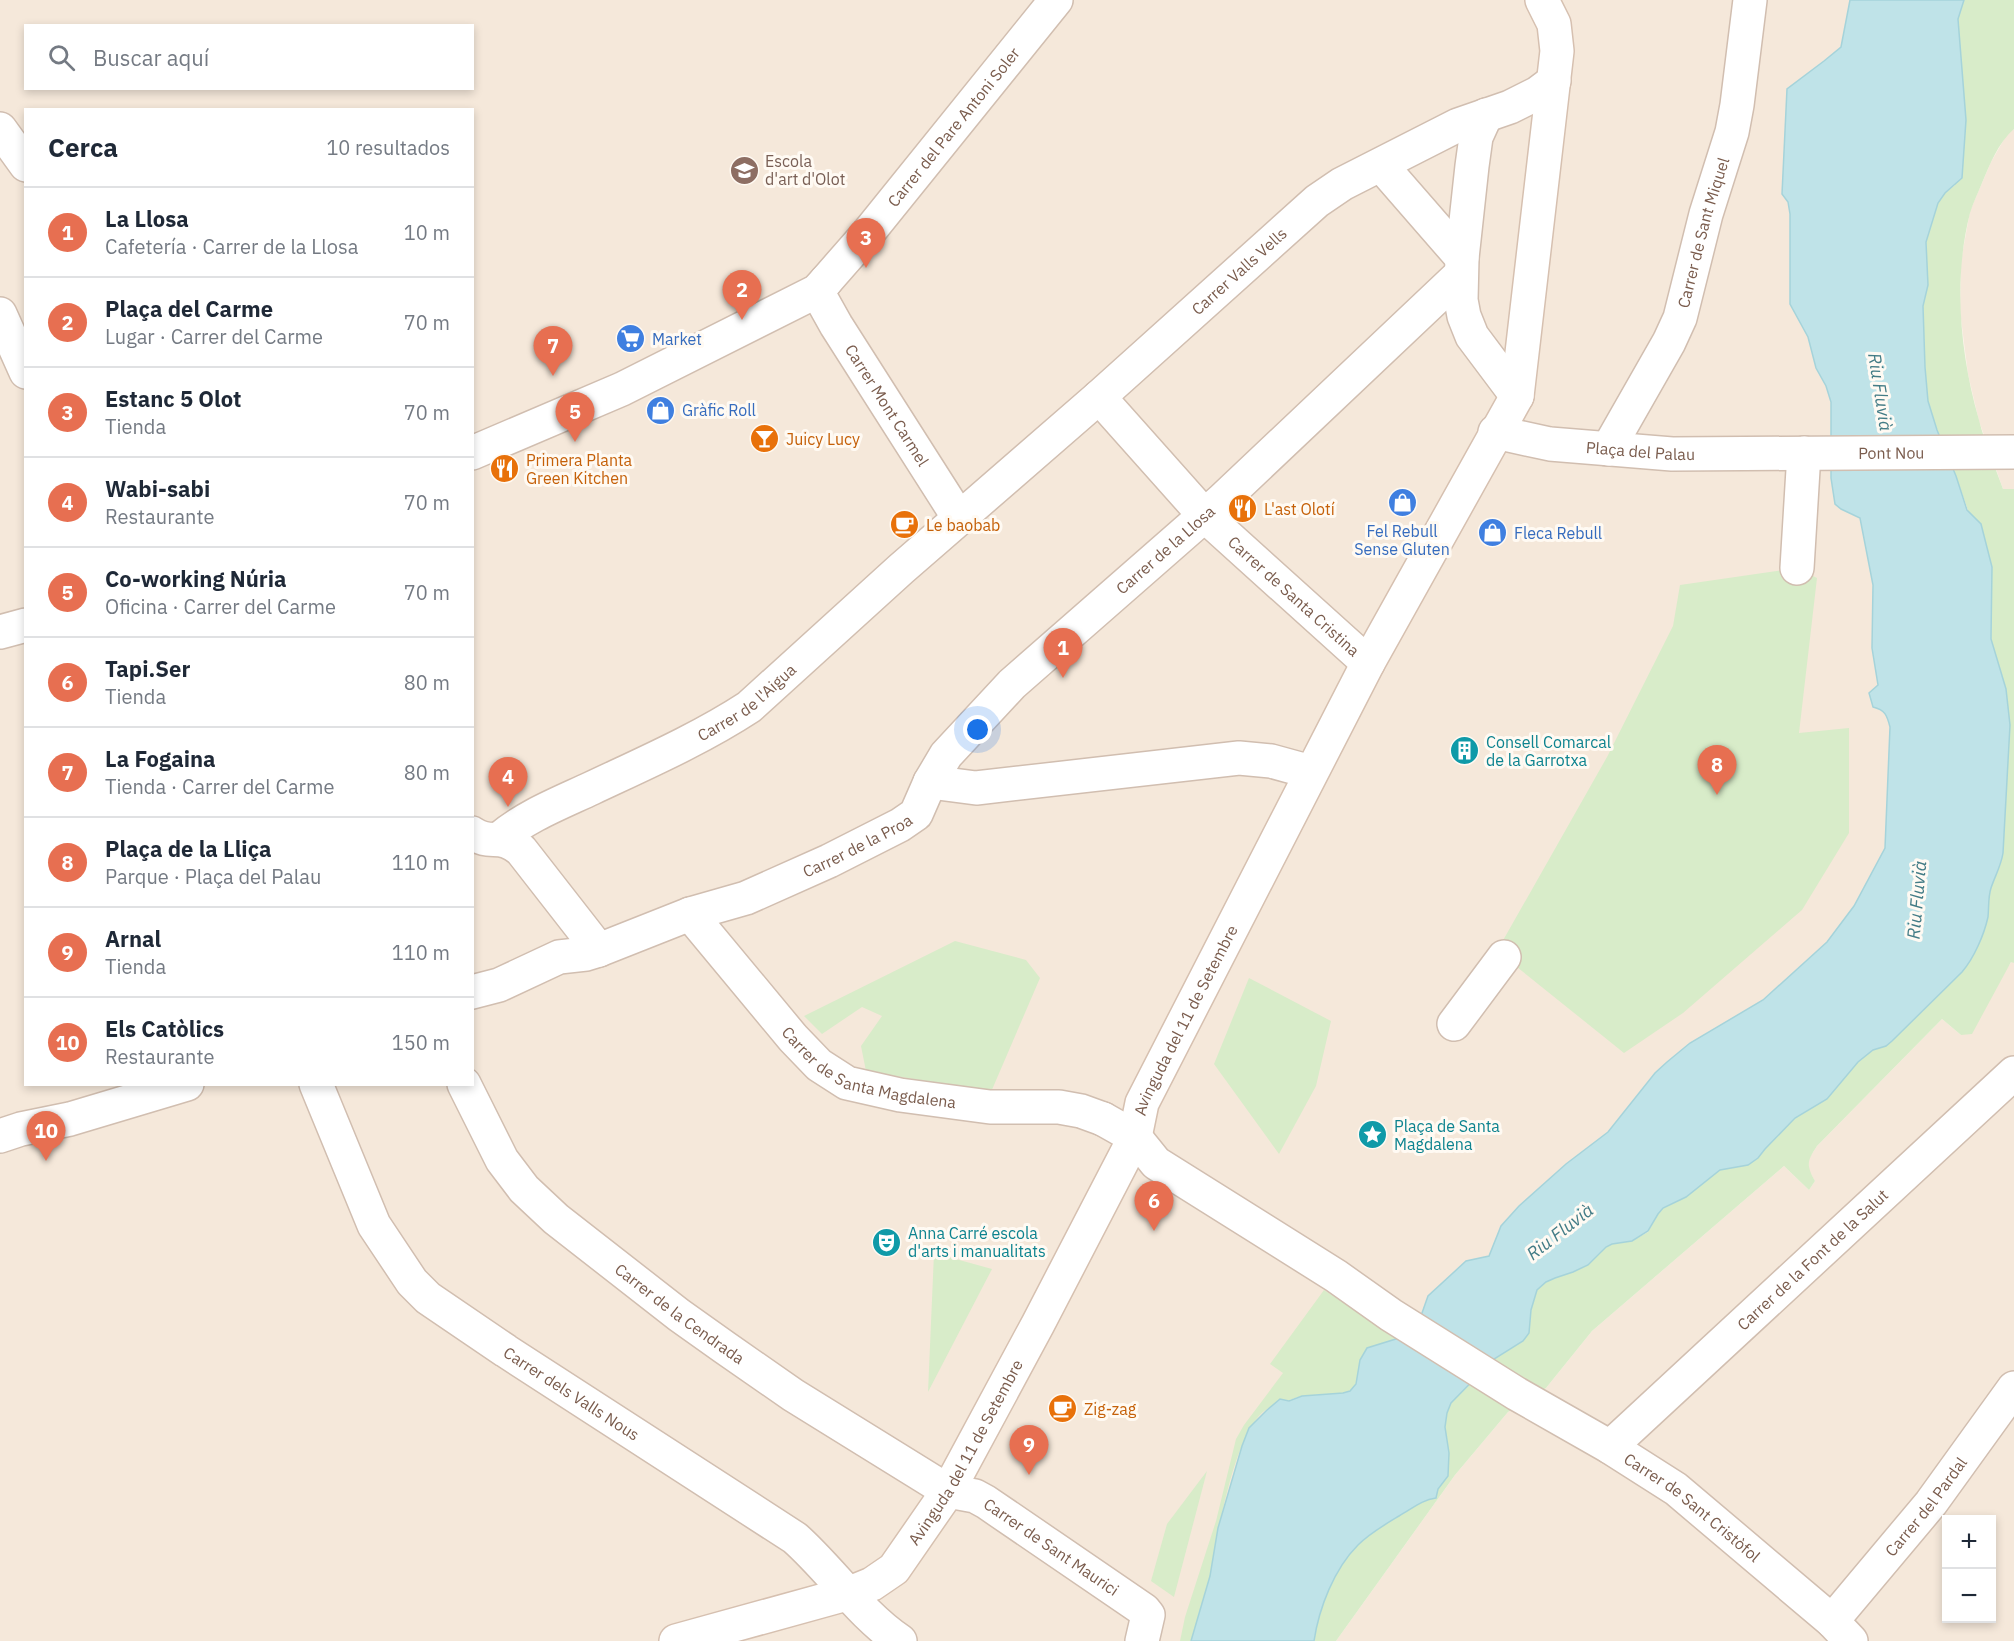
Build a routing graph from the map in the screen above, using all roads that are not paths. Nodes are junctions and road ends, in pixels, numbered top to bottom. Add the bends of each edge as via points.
1 (1056, 0) edge
2 (1542, 0) edge
3 (1750, 0) edge
4 (1554, 81) junction
5 (1486, 115) junction
6 (0, 129) edge
7 (24, 162) edge
8 (1381, 165) junction
9 (1461, 266) junction
10 (822, 286) junction
11 (0, 315) edge
12 (18, 369) edge
13 (1516, 396) junction
14 (1099, 397) junction
15 (1495, 432) junction
16 (1608, 449) junction
17 (474, 452) edge
18 (2014, 452) edge
19 (1817, 453) junction
20 (1204, 516) junction
21 (959, 518) junction
22 (1797, 568) dead end
23 (24, 626) edge
24 (0, 632) edge
25 (1368, 663) junction
26 (1311, 772) junction
27 (930, 782) junction
28 (480, 836) edge
29 (690, 914) junction
30 (573, 918) junction
31 (599, 950) junction
32 (559, 957) junction
33 (1504, 957) dead end
34 (474, 992) edge
35 (1454, 1024) dead end
36 (2014, 1072) edge
37 (180, 1086) edge
38 (317, 1086) edge
39 (465, 1086) edge
40 (0, 1136) edge
41 (1135, 1137) junction
42 (2014, 1388) edge
43 (1610, 1447) junction
44 (948, 1491) junction
45 (853, 1592) junction
46 (1145, 1628) edge
47 (1841, 1631) edge
48 (676, 1641) edge
49 (900, 1641) edge

1 - 10 street, Carrer del Pare Antoni Soler
2 - 4 street via 1554,24
3 - 16 street, Carrer de Sant Miquel via 1732,132 1680,318
4 - 5 street, Carrer Valls Vells via 1526,99
4 - 13 street
5 - 8 street, Carrer Valls Vells via 1458,125
5 - 9 street via 1476,137
6 - 7 street
8 - 9 street
8 - 14 street, Carrer Valls Vells via 1317,201
9 - 13 street via 1461,300 1472,336
9 - 20 street, Carrer de la Llosa
10 - 17 street via 622,389
10 - 21 street, Carrer Mont Carmel via 855,356
11 - 12 street
13 - 15 street
14 - 20 street, Carrer de Santa Cristina
14 - 21 street, Carrer Valls Vells
15 - 16 street, Plaça del Palau via 1550,444
15 - 25 street, Avinguda del 11 de Setembre
16 - 19 street, Plaça del Palau via 1672,454
18 - 19 street, Pont Nou
19 - 22 street
20 - 25 street, Carrer de Santa Cristina
20 - 27 street, Carrer de la Llosa via 1012,684 958,740
21 - 28 street, Carrer de l'Aigua via 731,719 513,827
23 - 24 street
25 - 26 street, Avinguda del 11 de Setembre
26 - 27 street via 1271,761 1239,758 976,788
26 - 41 street, Avinguda del 11 de Setembre via 1142,1103
27 - 29 street, Carrer de la Proa via 916,814 900,825 746,898
28 - 30 street, Carrer de l'Aigua via 511,842 521,850
29 - 31 street, Carrer de la Proa
29 - 41 street, Carrer de Santa Magdalena via 793,1038 819,1065 847,1083 900,1095 990,1107 1059,1107 1081,1111
30 - 31 street, Carrer de l'Aigua
30 - 32 street via 573,938
31 - 32 street, Carrer de la Proa
32 - 34 street, Carrer de la Proa via 499,986
33 - 35 street
36 - 43 street, Carrer de la Font de la Salut
37 - 40 street
38 - 45 street, Carrer dels Valls Nous via 374,1225 398,1264 428,1298 795,1539
39 - 44 street, Carrer de la Cendrada via 502,1160 524,1189 556,1219 679,1315 793,1395
41 - 43 street, Carrer de Sant Cristòfol via 1156,1163 1517,1394
41 - 44 street, Avinguda del 11 de Setembre
42 - 47 street, Carrer del Pardal
43 - 47 street, Carrer de Sant Cristòfol via 1676,1489
44 - 45 street, Avinguda del 11 de Setembre via 894,1569
44 - 46 street, Carrer de Sant Maurici via 986,1502 1144,1610
45 - 48 street, Avinguda del 11 de Setembre
45 - 49 street, Carrer dels Valls Nous via 876,1621

